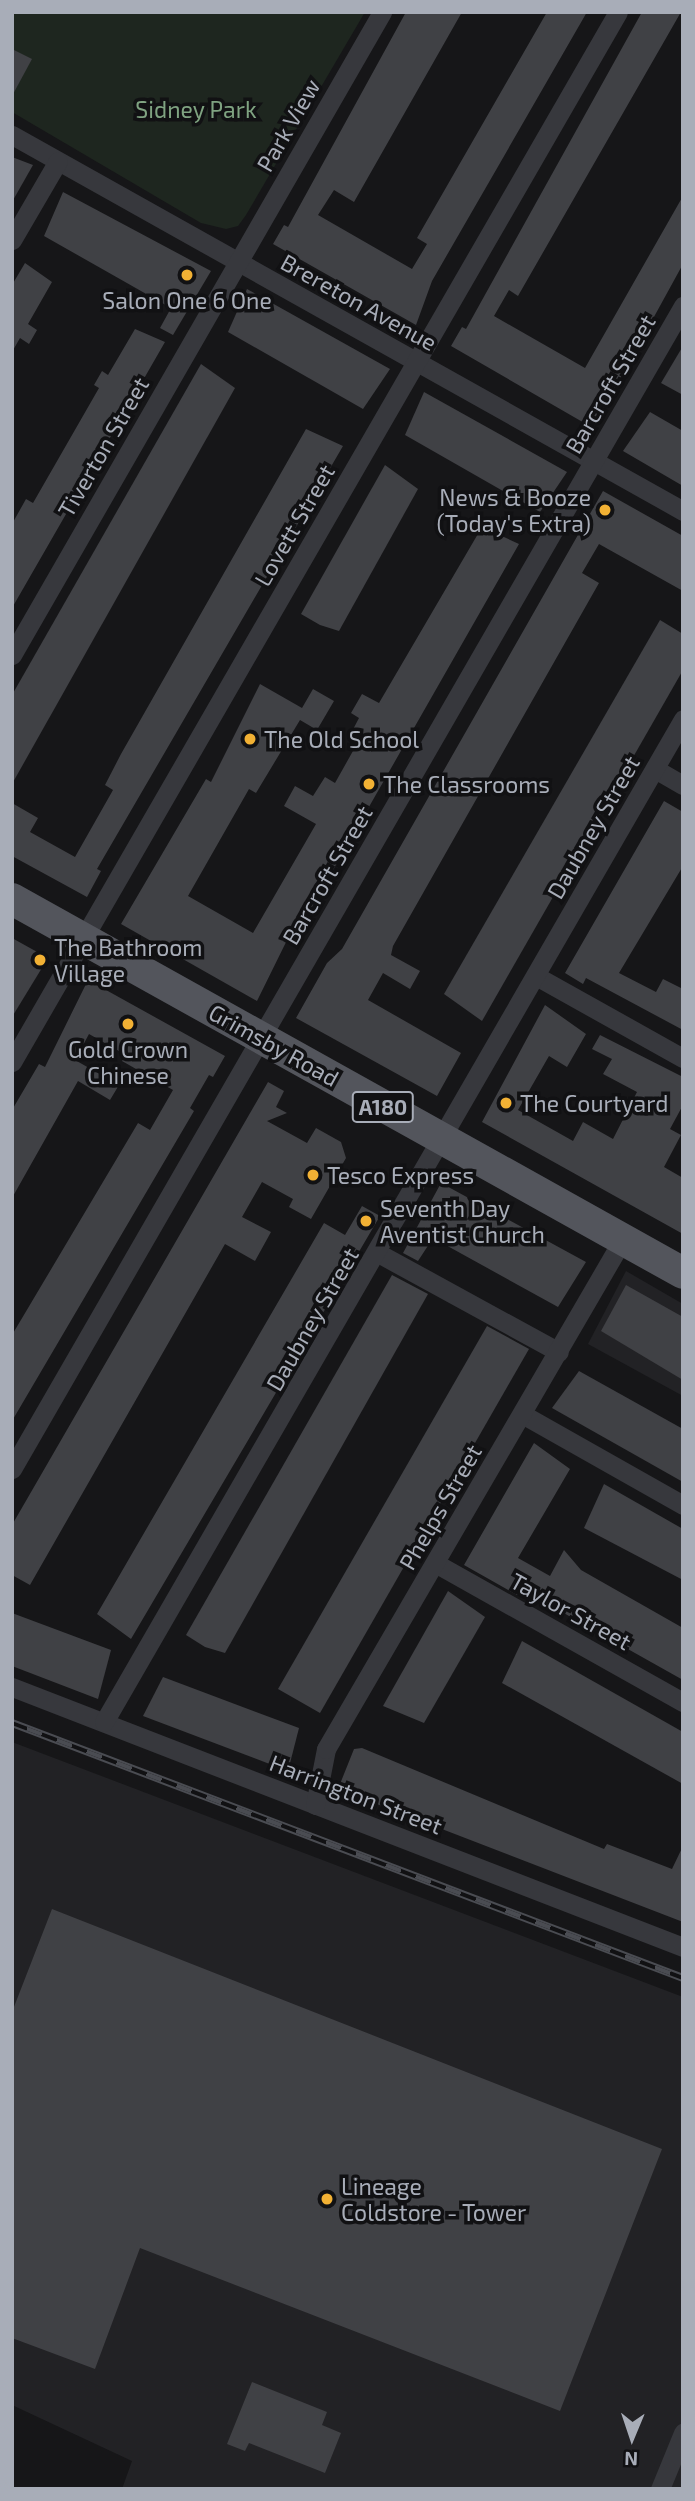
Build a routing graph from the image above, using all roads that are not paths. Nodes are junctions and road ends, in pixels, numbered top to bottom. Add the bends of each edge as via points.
1 (382, 12) edge
2 (618, 12) edge
3 (12, 135) edge
4 (58, 161) junction
5 (12, 240) edge
6 (236, 263) junction
7 (683, 306) edge
8 (417, 362) junction
9 (593, 462) junction
10 (683, 511) edge
11 (12, 655) edge
12 (683, 719) edge
13 (655, 769) junction
14 (683, 785) edge
15 (12, 899) edge
16 (85, 939) junction
17 (536, 976) junction
18 (260, 1037) junction
19 (683, 1058) edge
20 (12, 1062) edge
21 (443, 1140) junction
22 (623, 1239) junction
23 (378, 1253) junction
24 (683, 1273) edge
25 (559, 1352) junction
26 (522, 1414) junction
27 (12, 1469) edge
28 (683, 1505) edge
29 (435, 1563) junction
30 (12, 1687) edge
31 (683, 1702) edge
32 (104, 1722) junction
33 (315, 1805) junction
34 (683, 1947) edge
35 (683, 2432) edge
36 (660, 2489) edge

1 - 6 street, Park View
2 - 8 street, Lovett Street
3 - 4 street, Brereton Avenue
4 - 5 street
4 - 6 street, Brereton Avenue
6 - 8 street, Brereton Avenue
6 - 11 street, Tiverton Street
7 - 9 street, Barcroft Street
8 - 9 street, Brereton Avenue
8 - 16 street, Lovett Street
9 - 10 street, Brereton Avenue
9 - 18 street, Barcroft Street
12 - 13 street, Daubney Street
13 - 14 street
13 - 17 street, Daubney Street
15 - 16 main road, Grimsby Road / A180
16 - 18 main road, Grimsby Road / A180
16 - 20 street, Lovett Street
17 - 19 street
17 - 21 street, Daubney Street
18 - 21 main road, Grimsby Road / A180
18 - 27 street, Barcroft Street
21 - 22 main road, Grimsby Road / A180
21 - 23 street, Daubney Street
22 - 24 main road, Grimsby Road / A180
22 - 25 street, Phelps Street
23 - 25 street
23 - 32 street, Daubney Street
25 - 26 street, Phelps Street
26 - 28 street
26 - 29 street, Phelps Street
29 - 31 street, Taylor Street
29 - 33 street, Phelps Street via 326,1749
30 - 32 street, Harrington Street
32 - 33 street, Harrington Street
33 - 34 street, Harrington Street
35 - 36 street

